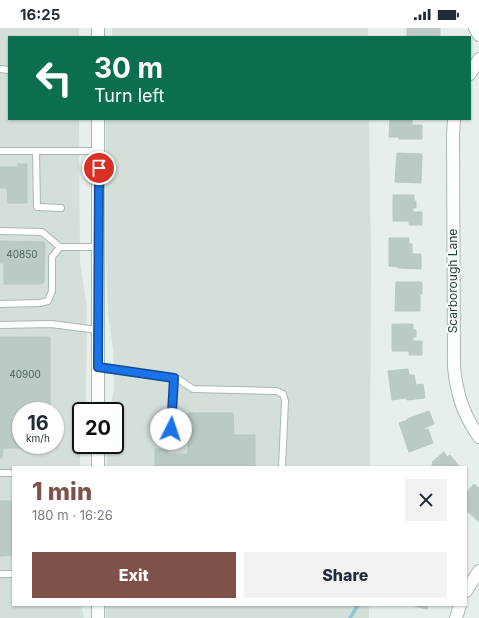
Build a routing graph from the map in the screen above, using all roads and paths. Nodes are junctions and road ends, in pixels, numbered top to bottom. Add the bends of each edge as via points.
1 (475, 28) edge
2 (479, 35) edge
3 (479, 59) edge
4 (471, 72) edge
5 (98, 120) edge
6 (454, 120) edge
7 (0, 151) edge
8 (36, 151) junction
9 (98, 151) junction
10 (61, 208) dead end
11 (0, 231) edge
12 (60, 247) junction
13 (98, 247) junction
14 (0, 304) edge
15 (0, 325) edge
16 (98, 330) junction
17 (98, 367) junction
18 (174, 378) junction
19 (98, 402) edge
20 (171, 429) dead end
21 (479, 437) edge
22 (98, 454) edge
23 (98, 466) edge
24 (282, 466) edge
25 (0, 473) edge
26 (12, 473) edge
27 (479, 571) edge
28 (0, 574) edge
29 (12, 574) edge
30 (467, 589) edge
31 (98, 606) edge
32 (460, 606) edge
33 (98, 618) edge
34 (456, 618) edge

1 - 2 street
3 - 4 street
5 - 9 street
6 - 21 street, Scarborough Lane via 454,368 459,401
7 - 8 lane
8 - 9 lane
8 - 10 lane via 37,207
9 - 13 street
11 - 12 lane via 42,232
12 - 13 lane
12 - 14 lane via 52,257 52,291 48,301
13 - 16 street
15 - 16 lane via 51,324
16 - 17 street
17 - 18 lane
17 - 19 street
18 - 20 lane
18 - 24 lane via 193,389 283,394 285,402
22 - 23 street
25 - 26 lane
27 - 30 street
28 - 29 lane
31 - 33 street
32 - 34 street

